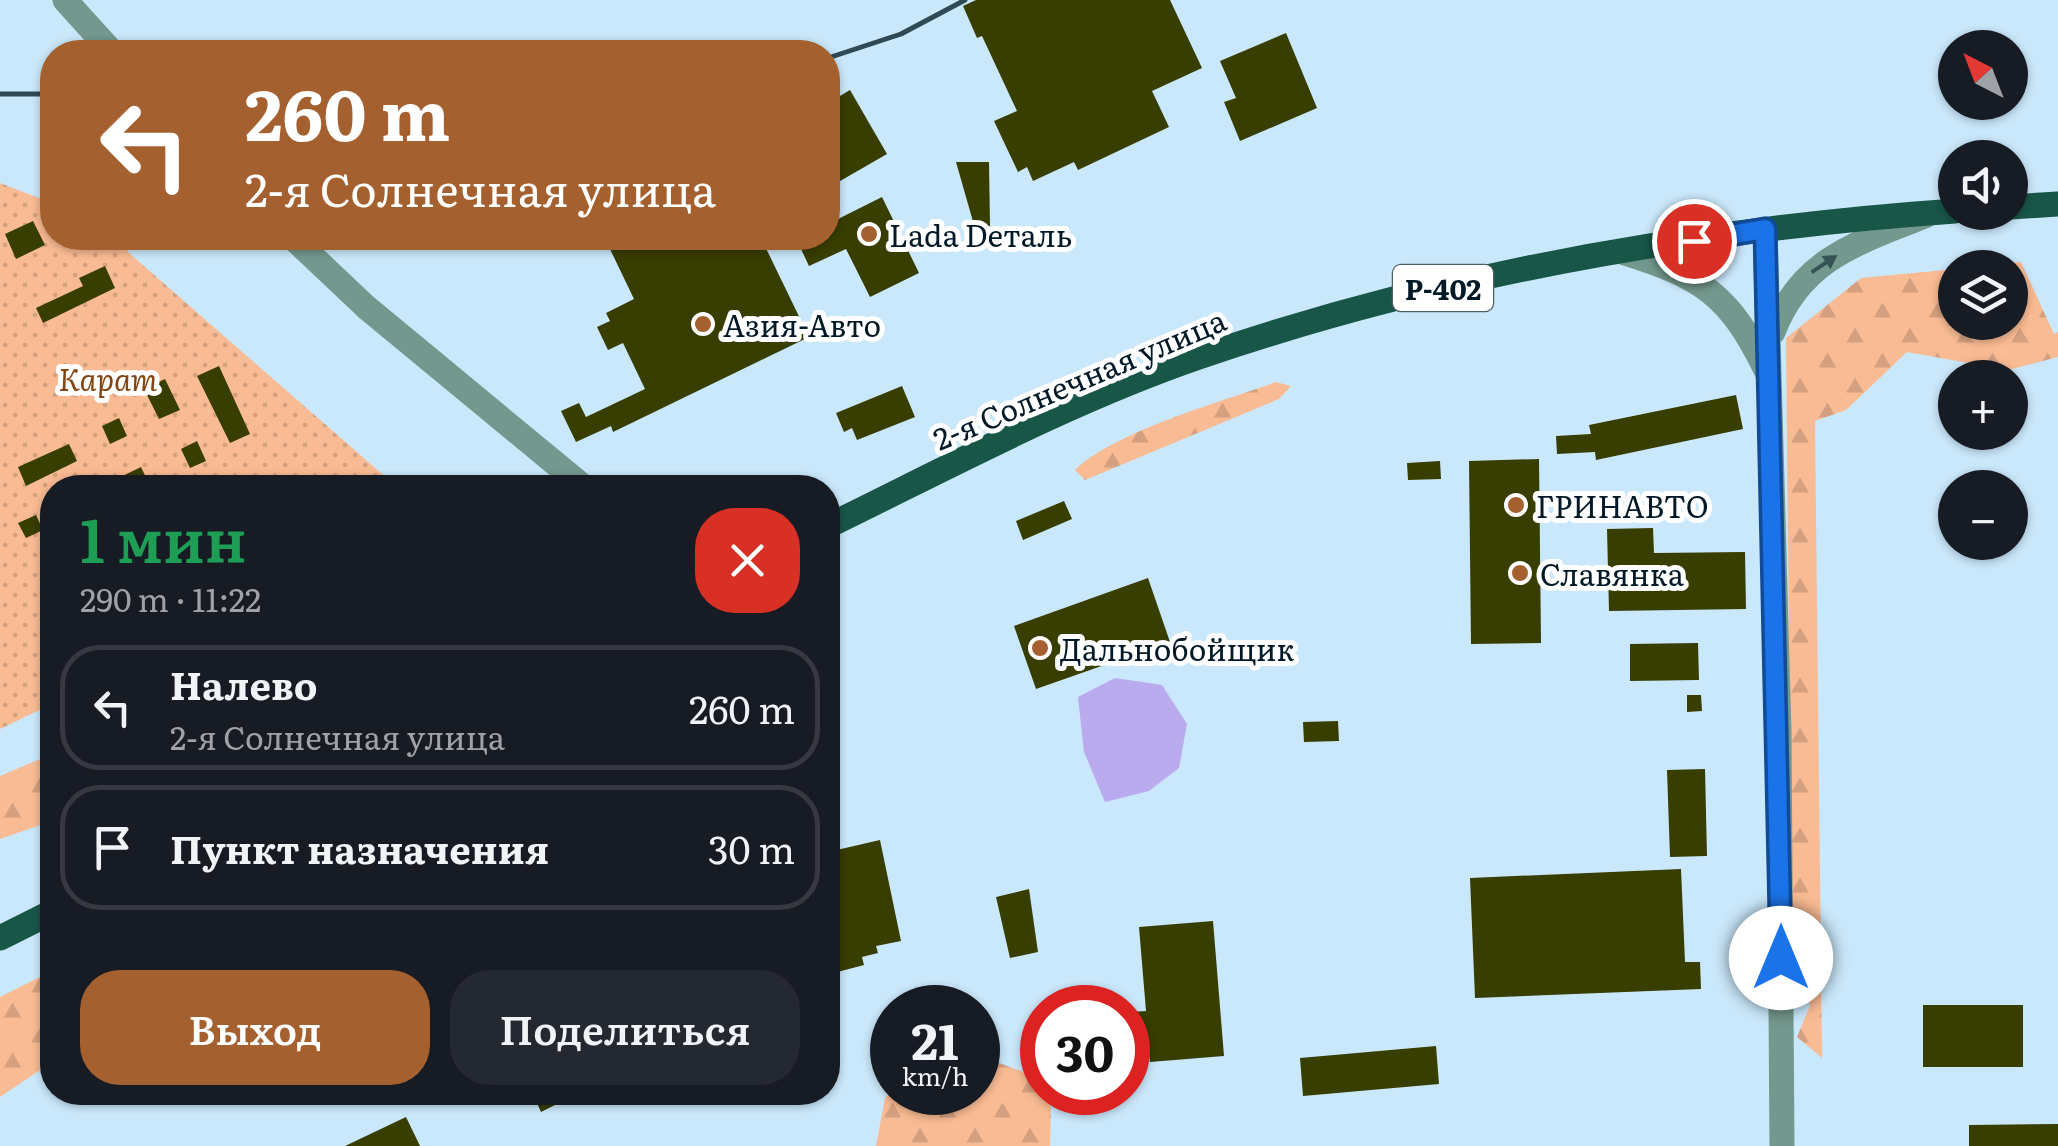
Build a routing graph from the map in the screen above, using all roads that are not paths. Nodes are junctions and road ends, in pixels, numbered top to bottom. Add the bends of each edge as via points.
1 (64, 0) edge
2 (101, 40) edge
3 (2058, 204) edge
4 (2028, 206) edge
5 (1938, 212) edge
6 (1938, 214) edge
7 (1765, 229) junction
8 (306, 250) edge
9 (1622, 252) junction
10 (1769, 342) junction
11 (1770, 377) junction
12 (569, 475) edge
13 (840, 520) edge
14 (40, 918) edge
15 (0, 938) edge
16 (1782, 1146) edge

1 - 2 street
3 - 4 main road
5 - 7 main road, 2-я Солнечная улица / Р-402
10 -> 6 street via 1782,309 1808,274 1866,240
7 - 9 main road, 2-я Солнечная улица / Р-402
7 - 10 street
8 - 12 street
9 - 11 street via 1693,280 1722,300 1739,317
9 - 13 main road, 2-я Солнечная улица / Р-402 via 1395,298 1196,358
10 - 11 street
11 - 16 street
14 - 15 main road

